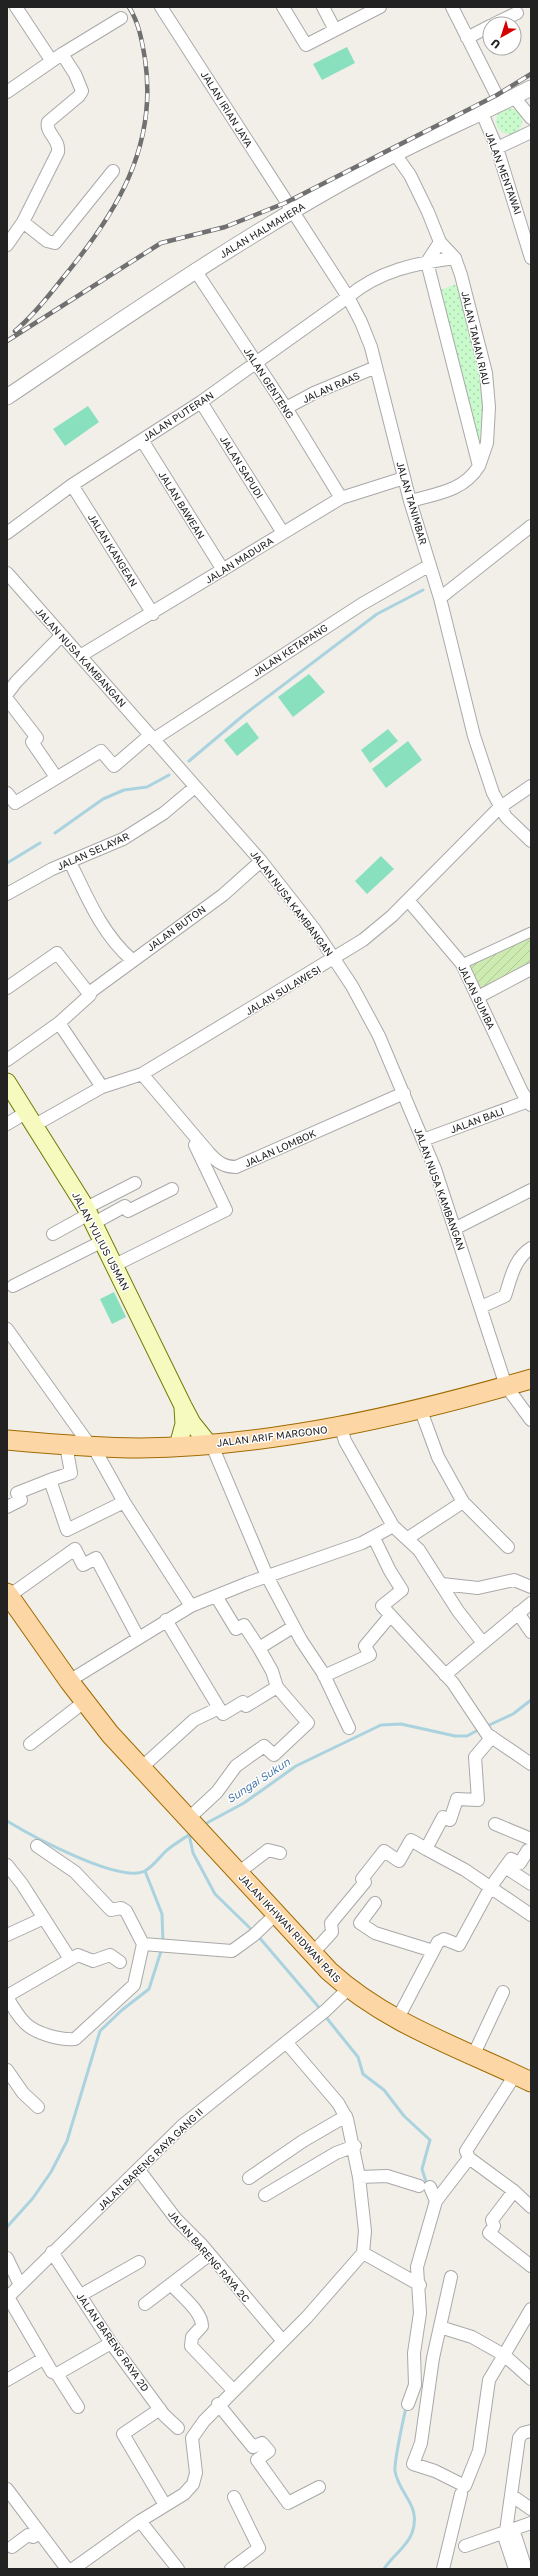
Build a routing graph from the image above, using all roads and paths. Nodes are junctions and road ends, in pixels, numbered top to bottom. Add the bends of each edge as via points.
1 (16, 7) edge
2 (161, 7) edge
3 (283, 7) edge
4 (323, 7) edge
5 (380, 7) edge
6 (452, 7) edge
7 (517, 13) dead end
8 (511, 16) edge
9 (121, 18) dead end
10 (335, 30) junction
11 (482, 30) edge
12 (467, 38) junction
13 (62, 54) junction
14 (51, 60) junction
15 (531, 88) edge
16 (7, 92) edge
17 (508, 100) junction
18 (482, 113) junction
19 (531, 118) edge
20 (531, 132) edge
21 (497, 148) junction
22 (395, 154) junction
23 (113, 171) dead end
24 (291, 212) junction
25 (23, 222) junction
26 (440, 242) junction
27 (7, 245) edge
28 (455, 258) junction
29 (531, 258) edge
30 (427, 262) junction
31 (195, 270) junction
32 (348, 297) junction
33 (256, 363) junction
34 (376, 367) junction
35 (7, 397) edge
36 (201, 402) junction
37 (286, 408) junction
38 (142, 440) junction
39 (479, 466) junction
40 (404, 478) junction
41 (72, 485) junction
42 (341, 498) junction
43 (410, 501) junction
44 (531, 526) edge
45 (7, 533) edge
46 (283, 533) junction
47 (430, 565) junction
48 (223, 570) junction
49 (7, 573) edge
50 (440, 598) junction
51 (153, 614) junction
52 (61, 636) junction
53 (80, 656) junction
54 (7, 700) edge
55 (152, 737) junction
56 (56, 777) junction
57 (531, 786) edge
58 (195, 787) junction
59 (8, 797) edge
60 (499, 808) junction
61 (531, 841) edge
62 (261, 861) junction
63 (70, 862) junction
64 (7, 894) edge
65 (408, 900) junction
66 (531, 932) edge
67 (335, 959) junction
68 (132, 960) junction
69 (462, 964) junction
70 (531, 969) edge
71 (7, 988) edge
72 (89, 993) junction
73 (478, 997) junction
74 (59, 1023) junction
75 (7, 1060) edge
76 (142, 1074) junction
77 (7, 1082) edge
78 (102, 1087) junction
79 (404, 1093) junction
80 (530, 1102) edge
81 (31, 1118) junction
82 (7, 1124) edge
83 (423, 1140) junction
84 (212, 1165) junction
85 (134, 1183) dead end
86 (172, 1189) dead end
87 (531, 1190) edge
88 (89, 1215) junction
89 (456, 1228) junction
90 (53, 1234) dead end
91 (103, 1241) junction
92 (531, 1248) edge
93 (115, 1265) junction
94 (13, 1286) dead end
95 (481, 1307) junction
96 (7, 1329) edge
97 (531, 1379) edge
98 (506, 1386) junction
99 (183, 1406) junction
100 (420, 1408) junction
101 (531, 1420) edge
102 (341, 1427) junction
103 (7, 1440) edge
104 (210, 1443) junction
105 (66, 1445) junction
106 (178, 1446) junction
107 (92, 1447) junction
108 (50, 1480) junction
109 (124, 1502) junction
110 (463, 1502) junction
111 (7, 1507) edge
112 (393, 1526) junction
113 (374, 1538) junction
114 (408, 1538) junction
115 (508, 1547) dead end
116 (267, 1576) junction
117 (442, 1584) junction
118 (531, 1587) edge
119 (8, 1594) edge
120 (216, 1596) junction
121 (531, 1603) edge
122 (191, 1606) junction
123 (518, 1613) junction
124 (390, 1616) junction
125 (166, 1620) junction
126 (293, 1627) junction
127 (531, 1632) edge
128 (138, 1637) junction
129 (483, 1643) junction
130 (259, 1648) junction
131 (445, 1675) junction
132 (324, 1676) junction
133 (68, 1681) junction
134 (277, 1687) junction
135 (84, 1702) junction
136 (219, 1708) junction
137 (349, 1728) dead end
138 (489, 1736) junction
139 (30, 1744) dead end
140 (531, 1764) edge
141 (141, 1768) junction
142 (190, 1819) junction
143 (495, 1824) dead end
144 (531, 1839) edge
145 (37, 1846) dead end
146 (426, 1850) junction
147 (531, 1852) edge
148 (280, 1853) dead end
149 (7, 1865) edge
150 (505, 1867) junction
151 (237, 1872) junction
152 (531, 1884) edge
153 (490, 1888) junction
154 (375, 1903) dead end
155 (275, 1915) junction
156 (531, 1915) edge
157 (44, 1918) junction
158 (7, 1935) edge
159 (143, 1944) junction
160 (434, 1947) junction
161 (312, 1954) junction
162 (70, 1959) junction
163 (120, 1962) dead end
164 (348, 1989) junction
165 (503, 1992) dead end
166 (7, 1997) edge
167 (398, 2020) junction
168 (286, 2042) junction
169 (473, 2056) junction
170 (7, 2070) edge
171 (523, 2079) edge
172 (38, 2108) dead end
173 (346, 2116) junction
174 (355, 2146) junction
175 (469, 2158) junction
176 (139, 2170) junction
177 (359, 2177) junction
178 (249, 2178) dead end
179 (514, 2191) junction
180 (264, 2195) dead end
181 (436, 2201) junction
182 (531, 2207) edge
183 (52, 2252) junction
184 (363, 2253) junction
185 (210, 2255) junction
186 (7, 2258) edge
187 (138, 2262) dead end
188 (531, 2266) edge
189 (451, 2277) dead end
190 (171, 2284) junction
191 (417, 2284) junction
192 (20, 2285) junction
193 (81, 2295) junction
194 (8, 2297) edge
195 (145, 2304) dead end
196 (531, 2309) edge
197 (440, 2327) junction
198 (282, 2340) junction
199 (111, 2343) junction
200 (504, 2355) junction
201 (43, 2359) junction
202 (57, 2374) junction
203 (531, 2379) edge
204 (7, 2380) edge
205 (233, 2390) junction
206 (218, 2404) junction
207 (408, 2404) dead end
208 (78, 2408) dead end
209 (160, 2409) junction
210 (178, 2428) dead end
211 (531, 2431) edge
212 (318, 2488) dead end
213 (7, 2490) edge
214 (461, 2494) dead end
215 (511, 2495) junction
216 (234, 2497) dead end
217 (165, 2505) junction
218 (531, 2509) edge
219 (140, 2521) junction
220 (531, 2523) edge
221 (507, 2531) junction
222 (39, 2532) junction
223 (465, 2546) dead end
224 (12, 2547) dead end
225 (65, 2568) edge
226 (178, 2569) edge
227 (231, 2569) edge
228 (443, 2569) edge
229 (515, 2569) edge
230 (526, 2569) edge

1 - 14 street
2 - 24 street, JALAN IRIAN JAYA
3 - 10 street via 306,45
4 - 10 street
5 - 10 street
6 - 12 street
7 - 8 street
9 - 13 street
11 - 12 street
12 - 17 street
13 - 14 street
13 - 25 street via 76,74 82,91 48,122 49,130 57,141 58,152
14 - 16 street via 34,76
15 - 17 street, JALAN HALMAHERA
17 - 18 street, JALAN HALMAHERA
17 - 19 street
18 - 21 street, JALAN MENTAWAI
18 - 22 street, JALAN HALMAHERA
20 - 21 street
21 - 29 street, JALAN MENTAWAI
22 - 24 street, JALAN HALMAHERA
22 - 26 street, JALAN TAMAN RIAU via 413,181
23 - 25 street via 55,243 47,241
24 - 31 street, JALAN HALMAHERA
24 - 32 street, JALAN TANIMBAR
25 - 27 street
26 - 28 street, JALAN TAMAN RIAU
26 - 30 street
28 - 30 street
28 - 39 street, JALAN TAMAN RIAU via 486,373 489,420 487,443
30 - 32 street, JALAN PUTERAN via 381,275
30 - 39 street
31 - 33 street, JALAN GENTENG
31 - 35 street, JALAN HALMAHERA
32 - 33 street, JALAN PUTERAN
32 - 34 street, JALAN TANIMBAR via 361,322
33 - 36 street, JALAN PUTERAN
33 - 37 street, JALAN GENTENG
34 - 37 street, JALAN RAAS via 314,393
34 - 40 street, JALAN TANIMBAR
36 - 38 street, JALAN PUTERAN
36 - 46 street, JALAN SAPUDI
37 - 42 street, JALAN GENTENG
38 - 41 street, JALAN PUTERAN
38 - 48 street, JALAN BAWEAN
39 - 43 street, JALAN TAMAN RIAU via 473,477 463,484
40 - 42 street, JALAN MADURA
40 - 43 street, JALAN TANIMBAR
41 - 45 street, JALAN PUTERAN
41 - 51 street, JALAN KANGEAN
42 - 46 street, JALAN MADURA
43 - 47 street, JALAN TANIMBAR
44 - 50 street
46 - 48 street, JALAN MADURA
47 - 50 street, JALAN TANIMBAR
47 - 55 street, JALAN KETAPANG via 362,604
48 - 51 street, JALAN MADURA
49 - 52 street, JALAN NUSA KAMBANGAN
50 - 60 street, JALAN TANIMBAR via 474,736
51 - 53 street, JALAN MADURA
52 - 53 street, JALAN NUSA KAMBANGAN
52 - 54 street via 16,682
53 - 55 street, JALAN NUSA KAMBANGAN
54 - 56 street via 37,738 32,742
55 - 56 street, JALAN KETAPANG via 114,766 101,751
55 - 58 street, JALAN NUSA KAMBANGAN
56 - 59 street via 15,803
57 - 60 street, JALAN SULAWESI
58 - 62 street, JALAN NUSA KAMBANGAN
58 - 63 street, JALAN SELAYAR via 164,813 123,839
60 - 61 street
60 - 65 street, JALAN SULAWESI
62 - 67 street, JALAN NUSA KAMBANGAN
62 - 68 street, JALAN BUTON via 223,895
63 - 64 street, JALAN SELAYAR
63 - 68 street via 98,918 114,942
65 - 67 street, JALAN SULAWESI via 363,940
65 - 69 street, JALAN SUMBA
66 - 69 street
67 - 76 street, JALAN SULAWESI
67 - 79 street, JALAN NUSA KAMBANGAN via 376,1030
68 - 72 street, JALAN BUTON
69 - 73 street, JALAN SUMBA
70 - 73 street
71 - 72 street via 57,953
72 - 74 street, JALAN BUTON via 90,998
73 - 80 street, JALAN SUMBA
74 - 75 street
74 - 78 street
76 - 78 street, JALAN SULAWESI
76 - 84 street via 183,1123
77 - 81 main road, JALAN YULIUS USMAN
78 - 81 street, JALAN SULAWESI
79 - 83 street, JALAN NUSA KAMBANGAN
79 - 84 street, JALAN LOMBOK via 236,1167
80 - 83 street, JALAN BALI
81 - 82 street, JALAN SULAWESI
81 - 88 main road, JALAN YULIUS USMAN
83 - 89 street, JALAN NUSA KAMBANGAN
84 - 93 street via 226,1210
85 - 88 street
86 - 88 street via 128,1211 125,1206
87 - 89 street
88 - 90 street
88 - 91 main road, JALAN YULIUS USMAN
89 - 95 street, JALAN NUSA KAMBANGAN
91 - 93 main road, JALAN YULIUS USMAN
91 - 94 street
92 - 95 street via 522,1254 514,1268 505,1296
93 - 99 main road, JALAN YULIUS USMAN
95 - 98 street, JALAN NUSA KAMBANGAN
96 - 107 street
97 - 98 main road, JALAN ARIF MARGONO
98 - 100 main road, JALAN ARIF MARGONO
98 - 101 street, JALAN NUSA KAMBANGAN
99 - 104 main road, JALAN YULIUS USMAN
99 - 106 main road, JALAN YULIUS USMAN via 184,1424
100 - 102 main road, JALAN ARIF MARGONO
100 - 110 street via 438,1457
102 - 104 main road, JALAN ARIF MARGONO
102 - 112 street via 352,1453
103 - 105 main road, JALAN ARIF MARGONO
104 - 106 main road, JALAN ARIF MARGONO
104 - 116 street
105 - 107 main road, JALAN ARIF MARGONO
105 - 108 street via 71,1473
106 - 107 main road, JALAN ARIF MARGONO
107 - 109 street
108 - 109 street via 67,1530
108 - 111 street via 17,1492 21,1500
109 - 122 street
110 - 114 street
110 - 115 street
112 - 113 street
112 - 114 street
113 - 116 street
113 - 124 street via 402,1590 382,1606
114 - 117 street
116 - 120 street
116 - 126 street
117 - 118 street via 478,1588 514,1580
117 - 129 street via 458,1611
119 - 128 street via 74,1549 83,1565 96,1558
119 - 133 main road, JALAN IKHWAN RIDWAN RAIS
120 - 122 street
120 - 130 street via 236,1629 244,1625
121 - 123 street
122 - 125 street
123 - 127 street
123 - 129 street
124 - 131 street
124 - 132 street via 364,1646 370,1655
125 - 128 street
125 - 136 street
126 - 130 street
126 - 132 street
128 - 133 street
129 - 131 street
130 - 134 street via 272,1671
131 - 138 street
132 - 137 street
133 - 135 main road, JALAN IKHWAN RIDWAN RAIS
134 - 136 street via 246,1706 243,1702 223,1714
134 - 142 street via 308,1723 274,1755 264,1746 236,1766 217,1792
135 - 139 street
135 - 141 main road, JALAN IKHWAN RIDWAN RAIS
136 - 141 street via 194,1720
138 - 140 street
138 - 146 street via 475,1757 478,1800 457,1800 450,1820 443,1817
141 - 142 main road, JALAN IKHWAN RIDWAN RAIS
142 - 151 main road, JALAN IKHWAN RIDWAN RAIS
143 - 144 street
145 - 159 street via 75,1872 111,1910 121,1908 126,1911
146 - 153 street via 465,1870
146 - 161 street via 411,1840 399,1861 384,1851 362,1879 365,1882 331,1923 332,1932
147 - 150 street via 528,1850 520,1863 512,1858
148 - 151 street via 268,1850
149 - 157 street
150 - 152 street
150 - 153 street
151 - 155 main road, JALAN IKHWAN RIDWAN RAIS
153 - 156 street
153 - 160 street via 459,1945 444,1939
154 - 160 street via 360,1923 375,1933
155 - 159 street via 256,1934 232,1951
155 - 161 main road, JALAN IKHWAN RIDWAN RAIS
157 - 158 street
157 - 162 street
159 - 166 street via 134,1985 75,2039 62,2039 30,2027
160 - 167 street
161 - 164 main road, JALAN IKHWAN RIDWAN RAIS
162 - 163 street via 78,1955 93,1961 110,1955
162 - 166 street
164 - 167 main road, JALAN IKHWAN RIDWAN RAIS
164 - 168 street, JALAN BARENG RAYA GANG II
165 - 169 street
167 - 169 main road, JALAN IKHWAN RIDWAN RAIS
168 - 173 street
168 - 176 street, JALAN BARENG RAYA GANG II via 183,2125
169 - 171 main road, JALAN IKHWAN RIDWAN RAIS
170 - 172 street via 22,2093
171 - 175 street via 466,2151
173 - 174 street
173 - 178 street via 303,2141
174 - 177 street
174 - 180 street via 331,2156
175 - 179 street
175 - 181 street
176 - 183 street, JALAN BARENG RAYA GANG II
176 - 185 street, JALAN BARENG RAYA 2C via 176,2219
177 - 181 street via 387,2176 424,2186
177 - 184 street via 366,2231
179 - 182 street
179 - 188 street via 492,2220 494,2226 488,2233
181 - 191 street via 417,2267
183 - 192 street, JALAN BARENG RAYA GANG II
183 - 193 street, JALAN BARENG RAYA 2D
184 - 191 street
184 - 198 street via 329,2294
185 - 190 street
185 - 198 street, JALAN BARENG RAYA 2C
186 - 192 street
187 - 193 street
189 - 197 street
190 - 195 street
190 - 205 street via 202,2322 202,2326 192,2337 191,2346
191 - 207 street via 415,2385
192 - 194 street, JALAN BARENG RAYA GANG II
193 - 199 street, JALAN BARENG RAYA 2D
194 - 201 street
196 - 200 street
197 - 200 street via 472,2337
197 - 200 street via 432,2358 421,2443 413,2464 435,2471 465,2486 479,2451 489,2380
198 - 205 street
199 - 202 street
199 - 209 street, JALAN BARENG RAYA 2D
200 - 203 street
201 - 202 street via 52,2372
201 - 204 street
202 - 208 street
205 - 206 street
206 - 212 street via 253,2447 262,2443 269,2451 257,2460 288,2503
206 - 217 street via 192,2438 196,2474 193,2484 184,2494
209 - 210 street, JALAN BARENG RAYA 2D
209 - 217 street via 123,2434
211 - 215 street via 523,2433 519,2438
213 - 222 street
214 - 228 street
215 - 218 street
215 - 221 street
216 - 227 street via 259,2548
217 - 219 street
219 - 225 street
219 - 226 street
220 - 221 street
221 - 223 street
221 - 229 street
221 - 230 street
222 - 224 street via 33,2537 28,2535
222 - 225 street

